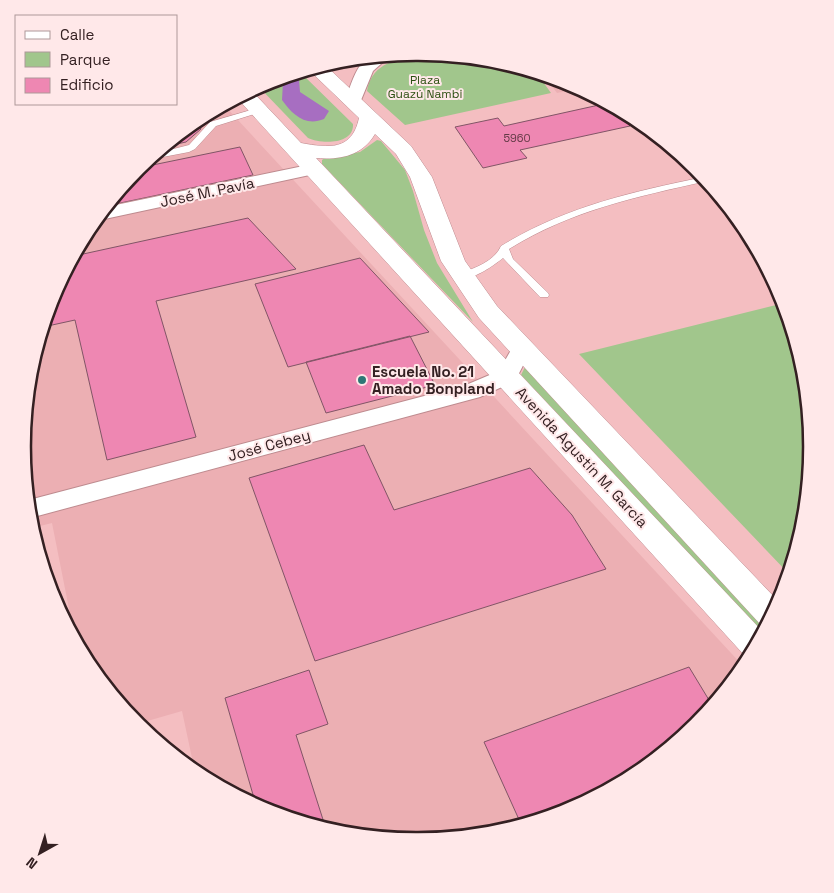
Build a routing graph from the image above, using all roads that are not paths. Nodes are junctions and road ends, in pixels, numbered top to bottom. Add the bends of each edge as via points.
1 (369, 64) edge
2 (322, 73) edge
3 (251, 102) edge
4 (361, 109) junction
5 (292, 147) junction
6 (165, 155) edge
7 (313, 169) junction
8 (697, 182) edge
9 (111, 212) edge
10 (504, 252) junction
11 (462, 276) junction
12 (544, 295) dead end
13 (522, 348) junction
14 (507, 376) junction
15 (37, 507) edge
16 (766, 609) edge
17 (750, 640) edge

1 - 4 street via 362,72
2 - 4 main road, Avenida Agustín M. García
3 - 5 main road, Avenida Agustín M. García
3 - 6 lane via 213,124 192,147
4 - 5 main road via 368,131 364,139 346,150 317,153
4 - 11 main road, Avenida Agustín M. García via 404,150 421,177 453,261
5 - 7 main road, Avenida Agustín M. García
7 - 9 street, José M. Pavía
7 - 14 main road, Avenida Agustín M. García
8 - 10 lane via 616,199 566,215 527,232 504,248
10 - 11 lane via 487,266
10 - 12 lane
11 - 13 main road, Avenida Agustín M. García via 488,312
13 - 14 street
13 - 16 main road, Avenida Agustín M. García
14 - 15 street, José Cebey via 472,391
14 - 17 main road, Avenida Agustín M. García

